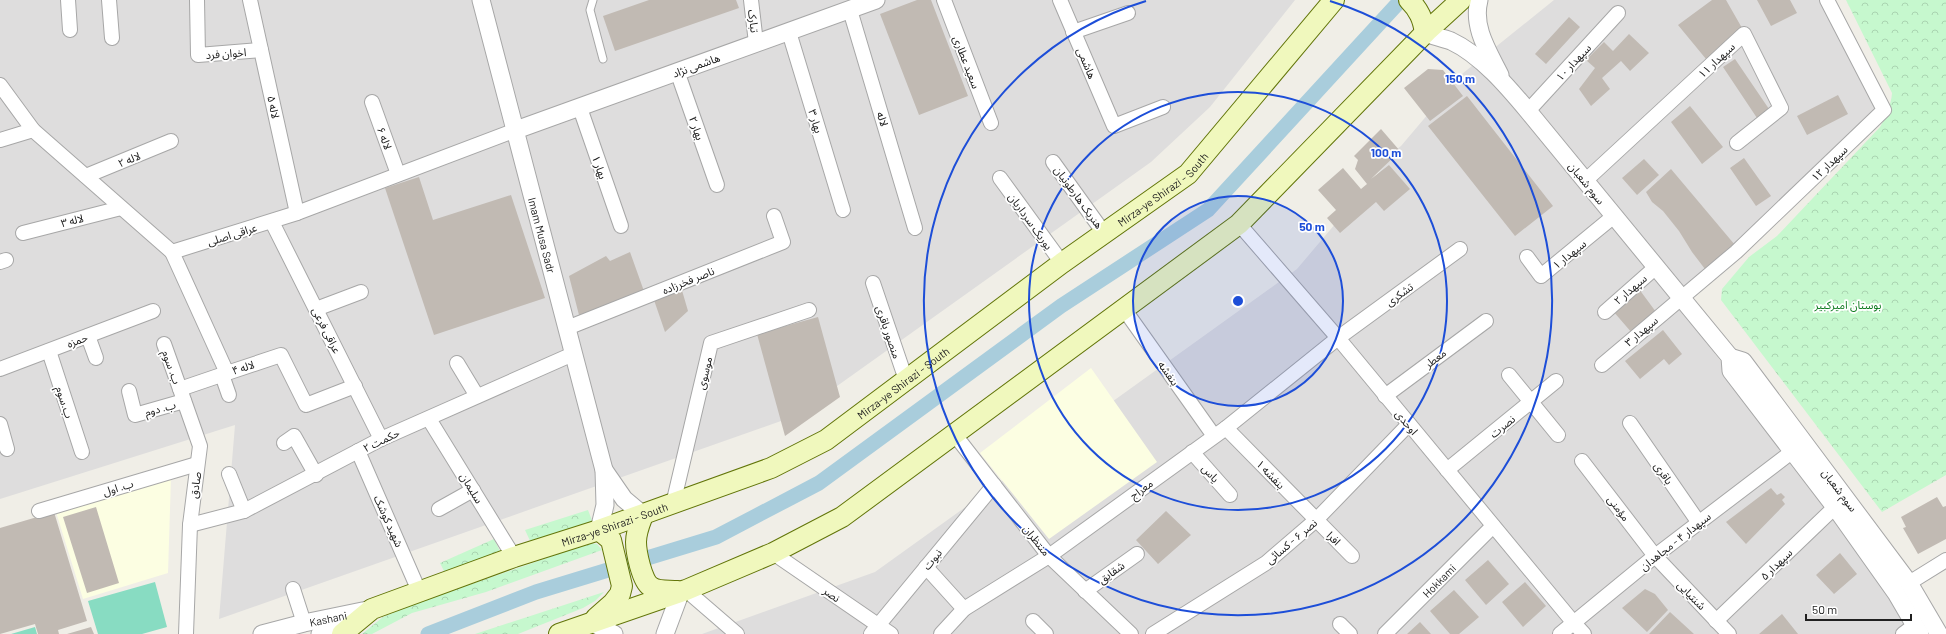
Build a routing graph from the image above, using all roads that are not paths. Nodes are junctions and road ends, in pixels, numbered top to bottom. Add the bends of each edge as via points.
1 (68, 0) edge
2 (109, 0) edge
3 (197, 0) edge
4 (250, 0) edge
5 (481, 0) edge
6 (593, 0) edge
7 (751, 0) edge
8 (876, 0) edge
9 (944, 0) edge
10 (1060, 0) edge
11 (1334, 0) edge
12 (1461, 0) edge
13 (1479, 0) edge
14 (1827, 0) edge
15 (1413, 5) edge
16 (850, 10) junction
17 (1128, 13) dead end
18 (1618, 13) dead end
19 (70, 30) dead end
20 (789, 32) junction
21 (1073, 32) junction
22 (1425, 33) junction
23 (112, 38) dead end
24 (756, 43) junction
25 (261, 50) junction
26 (603, 59) dead end
27 (677, 71) junction
28 (1505, 84) junction
29 (0, 85) edge
30 (372, 102) dead end
31 (1163, 107) dead end
32 (580, 108) junction
33 (1528, 111) junction
34 (991, 123) dead end
35 (33, 130) junction
36 (516, 130) junction
37 (0, 140) edge
38 (171, 141) dead end
39 (1737, 144) dead end
40 (1053, 162) dead end
41 (398, 174) junction
42 (86, 176) junction
43 (1000, 178) dead end
44 (1585, 181) junction
45 (717, 184) dead end
46 (121, 208) junction
47 (843, 210) dead end
48 (297, 214) junction
49 (774, 216) dead end
50 (1614, 216) junction
51 (272, 222) junction
52 (1238, 224) junction
53 (621, 226) dead end
54 (915, 228) dead end
55 (23, 232) dead end
56 (1104, 233) junction
57 (1460, 249) dead end
58 (172, 252) junction
59 (1527, 257) dead end
60 (1062, 263) junction
61 (1656, 267) junction
62 (872, 283) dead end
63 (361, 292) dead end
64 (1681, 298) junction
65 (316, 309) junction
66 (1124, 309) junction
67 (809, 310) dead end
68 (153, 311) dead end
69 (1605, 312) dead end
70 (1486, 321) dead end
71 (567, 328) junction
72 (88, 336) junction
73 (1338, 338) junction
74 (164, 344) dead end
75 (49, 351) junction
76 (573, 354) junction
77 (1730, 357) junction
78 (96, 358) dead end
79 (457, 363) dead end
80 (1602, 365) dead end
81 (0, 369) edge
82 (224, 374) junction
83 (1509, 375) dead end
84 (906, 380) junction
85 (1556, 381) dead end
86 (355, 386) junction
87 (129, 391) dead end
88 (182, 395) junction
89 (229, 395) dead end
90 (477, 396) junction
91 (1385, 396) junction
92 (1531, 402) junction
93 (430, 419) junction
94 (1630, 423) dead end
95 (0, 424) edge
96 (1409, 424) junction
97 (1226, 428) junction
98 (955, 435) junction
99 (1214, 436) junction
100 (1558, 436) dead end
101 (381, 439) junction
102 (284, 443) dead end
103 (7, 448) dead end
104 (358, 451) junction
105 (1793, 451) junction
106 (82, 452) dead end
107 (1192, 452) junction
108 (1582, 461) dead end
109 (197, 464) junction
110 (604, 470) junction
111 (1447, 470) junction
112 (229, 474) dead end
113 (316, 475) junction
114 (994, 485) junction
115 (473, 490) junction
116 (1230, 495) dead end
117 (672, 504) junction
118 (1835, 507) junction
119 (439, 509) dead end
120 (39, 511) dead end
121 (244, 511) junction
122 (643, 514) junction
123 (1316, 520) junction
124 (1699, 523) junction
125 (190, 525) junction
126 (1492, 526) junction
127 (599, 530) junction
128 (773, 553) junction
129 (1137, 554) dead end
130 (1049, 556) junction
131 (1352, 556) dead end
132 (1655, 556) junction
133 (514, 557) junction
134 (1946, 560) edge
135 (926, 567) junction
136 (1909, 583) junction
137 (293, 589) dead end
138 (683, 590) junction
139 (419, 591) junction
140 (1085, 591) junction
141 (372, 609) junction
142 (964, 609) junction
143 (1034, 621) dead end
144 (1716, 621) junction
145 (591, 622) junction
146 (1573, 622) junction
147 (304, 623) junction
148 (874, 630) edge
149 (1913, 631) edge
150 (564, 633) edge
151 (186, 634) edge
152 (262, 634) edge
153 (320, 634) edge
154 (342, 634) edge
155 (614, 634) edge
156 (666, 634) edge
157 (737, 634) edge
158 (891, 634) edge
159 (941, 634) edge
160 (1046, 634) edge
161 (1131, 634) edge
162 (1153, 634) edge
163 (1385, 634) edge
164 (1560, 634) edge
165 (1584, 634) edge
166 (1729, 634) edge
167 (1939, 634) edge

1 - 19 street
2 - 23 street
3 - 25 street, اخوان فرد via 198,55
4 - 25 street, لاله ۵
5 - 36 street, Imam Musa Sadr
6 - 26 lane via 590,10
7 - 24 street, تبارک
8 - 16 street, هاشمی نژاد
9 - 34 street, سعید عطاری
10 - 21 street, هاشمی
11 - 56 main road, Mirza-ye Shirazi - South via 1188,174
12 - 22 main road
13 - 28 street via 1476,10 1480,33
14 - 64 street, سپهدار ۱۲ via 1884,110 1736,252
15 - 22 main road via 1423,21
16 - 20 street, هاشمی نژاد
16 - 54 street, لاله
17 - 21 street
18 - 33 street, سپهدار ۱۰
20 - 24 street, هاشمی نژاد
20 - 47 street, بهار ۳
21 - 31 street, هاشمی via 1114,126
22 - 28 street, سوم شعبان via 1452,42 1477,59
22 - 52 main road
24 - 27 street, هاشمی نژاد
25 - 48 street, لاله ۵
27 - 32 street, هاشمی نژاد
27 - 45 street, بهار ۲
28 - 33 street, سوم شعبان
29 - 35 street
30 - 41 street, لاله ۶
32 - 36 street, هاشمی نژاد
32 - 53 street, بهار ۱
33 - 44 street, سوم شعبان
35 - 37 street
35 - 42 street
36 - 41 street, عراقی اصلی
36 - 71 street, Imam Musa Sadr
38 - 42 street, لاله ۲
39 - 44 street, سپهدار ۱۱ via 1781,108 1744,34
40 - 56 street, هنریک هارطونیان
41 - 48 street, عراقی اصلی
42 - 46 street
43 - 60 street, یوریک سرداریان
44 - 50 street, سوم شعبان
46 - 55 street, لاله ۳
46 - 58 street
48 - 51 street, عراقی اصلی
49 - 71 street, ناصر فخرزاده via 783,242
50 - 59 street, سپهدار ۱ via 1542,276
50 - 61 street, سوم شعبان
51 - 58 street, عراقی اصلی
51 - 65 street, عراقی فرعی
52 - 66 main road
52 - 73 street, اوحدی
56 - 60 main road, Mirza-ye Shirazi - South
57 - 73 street, تشکری
58 - 82 street, لاله ۴
60 - 84 main road, Mirza-ye Shirazi - South
61 - 64 street, سوم شعبان
61 - 69 street, سپهدار ۲
62 - 84 street, منصور باقری
63 - 65 street
64 - 77 street, سوم شعبان
64 - 80 street, سپهدار ۳
65 - 86 street, عراقی فرعی
66 - 98 main road
66 - 99 street, بنفشه
67 - 117 street, موسوی via 711,343
68 - 72 street, حمزه
70 - 91 street, معطر
71 - 76 street, Imam Musa Sadr
72 - 75 street, حمزه
72 - 78 street
73 - 91 street, اوحدی
73 - 97 street, معراج
74 - 88 street, ب. سوم
75 - 81 street, حمزه
75 - 106 street, ب.سوم
76 - 90 street, حکمت ۲
76 - 110 street, Imam Musa Sadr
77 - 105 street, سوم شعبان via 1731,371
77 - 136 street, سوم شعبان via 1743,361
79 - 90 street
82 - 86 street, لاله ۴ via 281,355 306,405
82 - 88 street
82 - 89 street
83 - 92 street
84 - 117 main road, Mirza-ye Shirazi - South via 826,440 771,468
85 - 92 street, نصرت
86 - 101 street, عراقی فرعی
87 - 88 street, ب. دوم via 135,415
88 - 109 street, صادق via 200,446
90 - 93 street, حکمت ۲
91 - 96 street, اوحدی
92 - 100 street
92 - 111 street, نصرت
93 - 101 street, حکمت ۲
93 - 115 street, سلیمان
94 - 124 street, باقری
95 - 103 street
96 - 111 street, اوحدی
96 - 123 street, نصر ۶ - کسائی
97 - 99 street, معراج
97 - 123 street, بنفشه ۱
98 - 114 street, منتظران
98 - 128 main road via 842,517
99 - 107 street, معراج
101 - 104 street, حکمت ۲
102 - 113 street via 294,436
104 - 113 street, حکمت ۲
104 - 139 street, شهید کوشک
105 - 118 street, سوم شعبان
105 - 124 street, سپهدار ۴ - مجاهدان
107 - 116 street, یاس
107 - 130 street, معراج
108 - 132 street, مؤمنی
109 - 120 street, ب. اول
109 - 125 street, صادق
110 - 122 street, Imam Musa Sadr via 624,499
110 - 127 street, Imam Musa Sadr via 605,505
111 - 126 street, اوحدی
112 - 121 street
113 - 121 street, حکمت ۲
114 - 130 street, منتظران
114 - 135 street, نبوت
115 - 119 street
115 - 133 street, سلیمان
117 - 122 main road, Mirza-ye Shirazi - South
118 - 144 street, سپهدار ۵
118 - 149 street, سوم شعبان via 1896,593
121 - 125 street, حکمت ۲
122 - 127 main road, Mirza-ye Shirazi - South
122 - 138 main road via 636,542 644,580 650,587 658,590
123 - 131 street, افرا
123 - 162 street, نصر ۶ - کسائی via 1266,563
124 - 132 street, سپهدار ۴ - مجاهدان
125 - 151 street, صادق
126 - 146 street, اوحدی
126 - 163 street, Hokkami
127 - 133 main road, Mirza-ye Shirazi - South
127 - 145 main road via 608,537 614,548 622,586 620,594
128 - 138 main road
128 - 148 street, نصر
129 - 140 street, شقایق
130 - 140 street, منتظران
130 - 142 street, معراج
132 - 144 street, شنتیایی
132 - 146 street, سپهدار ۴ - مجاهدان
133 - 139 main road, Mirza-ye Shirazi - South
134 - 136 street
135 - 142 street
135 - 148 street, نبوت
136 - 167 street, سوم شعبان
137 - 147 street
138 - 145 main road
138 - 156 street
138 - 157 street
139 - 141 main road, Mirza-ye Shirazi - South
140 - 161 street, منتظران
141 - 147 street, Kashani
141 - 153 street, Mirza-ye Shirazi - South
141 - 154 main road, Mirza-ye Shirazi - South
142 - 159 street, معراج
143 - 160 street
144 - 166 street, شنتیایی
145 - 150 main road
145 - 155 street
146 - 164 street, سپهدار ۴ - مجاهدان
146 - 165 street, اوحدی
147 - 152 street, Kashani
148 - 158 street, نصر

